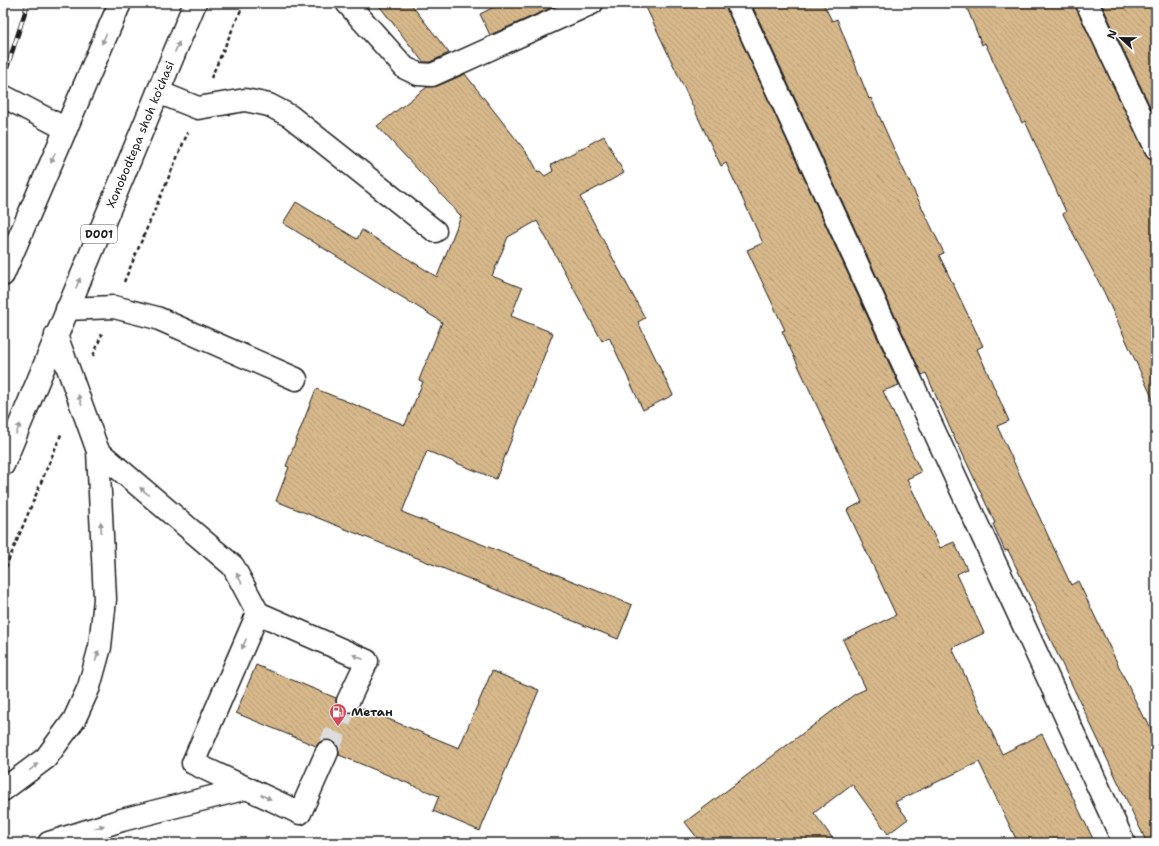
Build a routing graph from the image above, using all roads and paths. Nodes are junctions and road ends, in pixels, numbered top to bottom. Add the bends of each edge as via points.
1 (120, 3) edge
2 (195, 3) edge
3 (347, 3) edge
4 (592, 3) edge
5 (737, 3) edge
6 (1086, 3) edge
7 (158, 92) junction
8 (3, 96) edge
9 (66, 128) junction
10 (1156, 148) edge
11 (435, 232) dead end
12 (3, 275) edge
13 (67, 309) junction
14 (56, 335) junction
15 (296, 379) dead end
16 (98, 451) junction
17 (3, 465) edge
18 (258, 613) junction
19 (348, 701) tunnel mouth
20 (327, 752) tunnel mouth
21 (247, 788) junction
22 (3, 790) edge
23 (49, 843) edge
24 (1124, 843) edge

1 -> 9 main road
7 -> 2 main road, Xonobodtepa shoh ko'chasi / D001
3 - 4 main road via 405,68 418,74 432,75
5 - 24 main road
6 - 10 main road
7 - 11 main road via 198,108 245,100 280,110
13 -> 7 main road, Xonobodtepa shoh ko'chasi / D001
8 - 9 main road
9 -> 12 main road
13 - 14 main road, Xonobodtepa shoh ko'chasi / D001
13 - 15 main road via 114,307 158,318
16 -> 14 main road
17 -> 14 main road, Xonobodtepa shoh ko'chasi / D001
18 -> 16 main road via 233,566
22 -> 16 main road via 46,758 74,720 89,687 100,647 105,599
19 -> 18 main road via 366,661
18 -> 21 main road via 193,763
21 -> 20 main road via 300,813
23 -> 21 main road via 122,820

